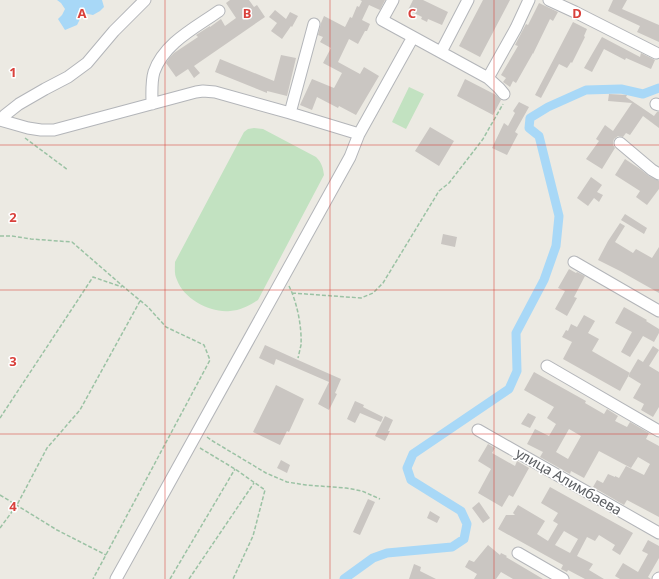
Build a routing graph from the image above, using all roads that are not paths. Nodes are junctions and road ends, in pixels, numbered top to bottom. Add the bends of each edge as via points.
1 (145, 0) edge
2 (393, 0) edge
3 (468, 0) edge
4 (529, 0) edge
5 (549, 0) edge
6 (219, 11) dead end
7 (314, 24) dead end
8 (413, 37) junction
9 (441, 52) junction
10 (656, 53) dead end
11 (488, 78) junction
12 (504, 94) road end
13 (152, 104) junction
14 (290, 113) junction
15 (1, 120) edge
16 (359, 134) junction
17 (620, 143) dead end
18 (659, 174) edge
19 (574, 262) dead end
20 (659, 311) edge
21 (547, 366) dead end
22 (478, 430) dead end
23 (659, 431) edge
24 (659, 533) edge
25 (518, 552) dead end
26 (116, 579) edge
27 (563, 579) edge

1 - 15 street via 87,63 68,77 19,104
2 - 8 street via 382,20
3 - 9 street
4 - 11 street
5 - 10 street
6 - 13 street via 180,38 164,54 154,73
7 - 14 street
8 - 9 street
8 - 16 street
9 - 11 street
11 - 12 street
13 - 14 street via 196,92 215,92
13 - 15 street via 54,130 28,128
14 - 16 street
16 - 26 street via 350,157
17 - 18 street
19 - 20 street
21 - 23 street
22 - 24 street, улица Алимбаева
25 - 27 street

